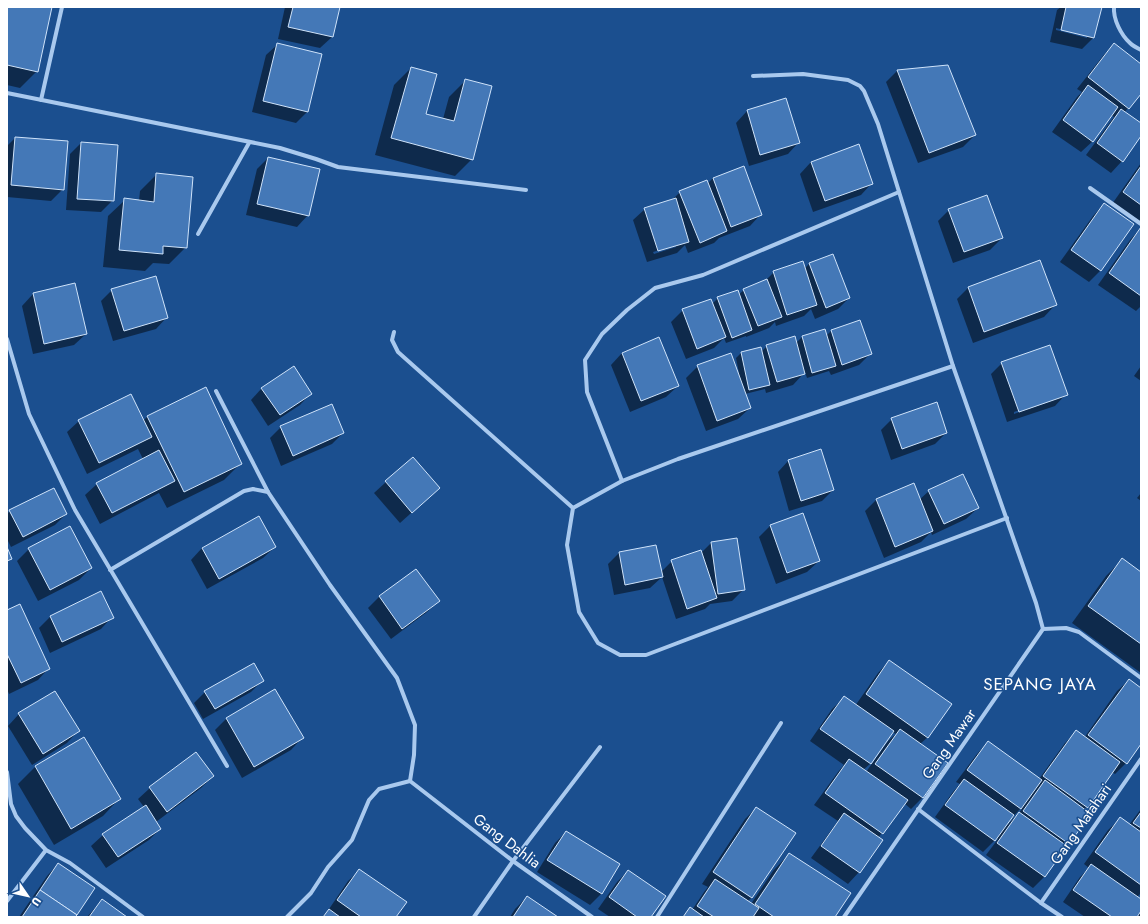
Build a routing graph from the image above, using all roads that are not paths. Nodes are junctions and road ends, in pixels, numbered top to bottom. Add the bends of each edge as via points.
1 (62, 7) edge
2 (1114, 7) edge
3 (1141, 50) edge
4 (753, 76) dead end
5 (7, 93) edge
6 (41, 100) junction
7 (249, 143) junction
8 (1090, 188) dead end
9 (526, 190) dead end
10 (899, 192) junction
11 (1141, 224) edge
12 (198, 234) dead end
13 (394, 332) dead end
14 (7, 339) edge
15 (953, 366) junction
16 (216, 391) dead end
17 (622, 481) junction
18 (268, 492) junction
19 (573, 508) junction
20 (1007, 518) junction
21 (110, 570) junction
22 (1043, 629) junction
23 (1141, 678) edge
24 (781, 723) dead end
25 (600, 747) dead end
26 (1141, 759) edge
27 (227, 766) dead end
28 (7, 772) edge
29 (410, 781) junction
30 (918, 809) junction
31 (46, 850) junction
32 (513, 861) junction
33 (7, 901) edge
34 (1041, 903) junction
35 (141, 916) edge
36 (288, 917) edge
37 (474, 917) edge
38 (592, 917) edge
39 (657, 917) edge
40 (844, 917) edge
41 (1062, 917) edge

1 - 6 street
2 - 3 street via 1122,33 1130,43
4 - 10 street via 803,74 848,80 860,86 878,124
5 - 6 street
6 - 7 street
7 - 9 street via 280,148 338,167
7 - 12 street
8 - 11 street
10 - 15 street
10 - 17 street via 703,275 655,288 602,334 584,360 586,392
13 - 19 street via 392,340 398,352
14 - 21 street via 29,414 75,510
15 - 17 street via 678,459
15 - 20 street
16 - 18 street
17 - 19 street
18 - 21 street via 253,489 244,491
18 - 29 street via 330,585 397,678 415,725
19 - 20 street via 567,545 579,612 598,643 620,655 646,655
20 - 22 street
21 - 27 street
22 - 23 street via 1066,628 1079,632
22 - 30 street, Gang Mawar
24 - 39 street
25 - 32 street
26 - 34 street, Gang Matahari
28 - 31 street via 11,804 16,816
29 - 32 street, Gang Dahlia
29 - 36 street via 379,789 369,800 352,840 328,867 311,894
30 - 34 street
30 - 40 street, Gang Mawar
31 - 33 street
31 - 35 street via 70,863
32 - 37 street
32 - 38 street, Gang Dahlia
34 - 41 street

